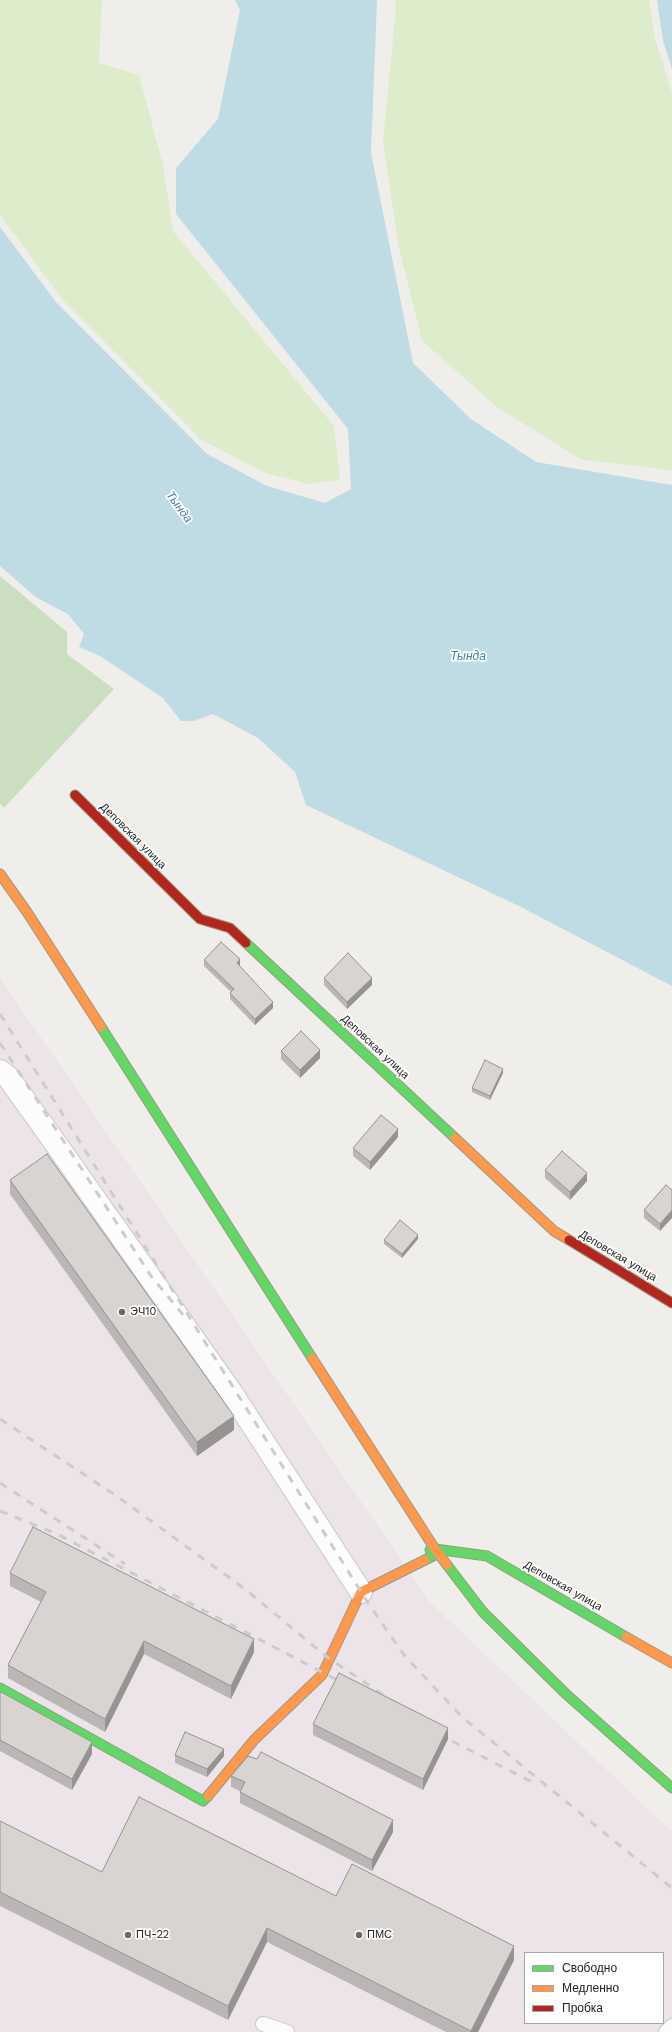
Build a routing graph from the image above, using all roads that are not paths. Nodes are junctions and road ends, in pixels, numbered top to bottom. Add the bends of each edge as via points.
1 (75, 795) dead end
2 (0, 874) edge
3 (0, 1071) edge
4 (672, 1302) edge
5 (436, 1548) junction
6 (361, 1592) junction
7 (672, 1663) edge
8 (0, 1688) edge
9 (672, 1788) edge
10 (263, 2024) dead end
11 (672, 2026) edge
12 (287, 2032) edge
13 (666, 2032) edge

1 - 4 street, Деповская улица via 200,919 230,928 554,1231
2 - 5 street via 27,912
3 - 6 street via 8,1078 52,1138 232,1392
5 - 6 street via 430,1550 434,1555
5 - 7 street, Деповская улица via 487,1556
5 - 9 street via 483,1612 566,1694
6 - 8 street via 322,1675 254,1740 203,1801
10 - 12 lane
11 - 13 lane

